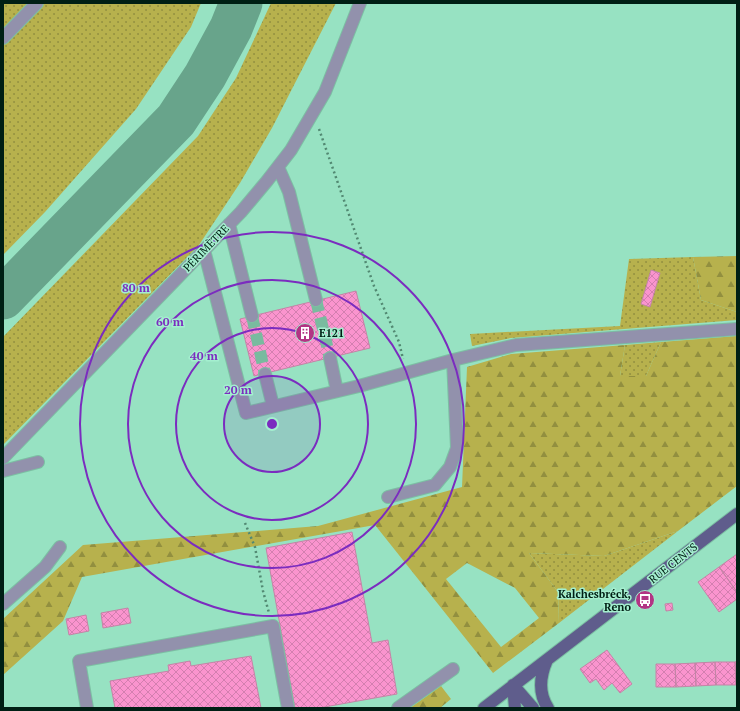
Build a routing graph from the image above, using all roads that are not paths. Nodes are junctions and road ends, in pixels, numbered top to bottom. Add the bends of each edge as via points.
1 (36, 3) edge
2 (360, 3) edge
3 (3, 38) edge
4 (278, 167) junction
5 (229, 224) junction
6 (204, 250) junction
7 (316, 300) tunnel mouth
8 (252, 316) tunnel mouth
9 (737, 328) edge
10 (330, 358) tunnel mouth
11 (453, 360) junction
12 (265, 374) tunnel mouth
13 (337, 391) junction
14 (273, 406) junction
15 (3, 458) edge
16 (38, 462) dead end
17 (3, 471) edge
18 (388, 497) dead end
19 (737, 514) edge
20 (60, 547) dead end
21 (3, 604) edge
22 (547, 660) junction
23 (453, 669) dead end
24 (513, 686) junction
25 (87, 708) edge
26 (288, 708) edge
27 (398, 708) edge
28 (484, 708) edge
29 (515, 708) edge
30 (533, 708) edge
31 (548, 708) edge

1 - 3 lane
2 - 4 lane, PÉRIMÈTRE via 325,92
4 - 5 lane, PÉRIMÈTRE
4 - 7 lane via 289,192
5 - 6 lane, PÉRIMÈTRE
5 - 8 lane
6 - 14 lane via 246,413
6 - 15 lane, PÉRIMÈTRE
9 - 11 lane via 516,345
10 - 13 lane
11 - 13 lane
11 - 18 lane via 457,448 450,467 435,485
12 - 14 lane
13 - 14 lane
16 - 17 lane
19 - 22 main road, RUE CENTS
20 - 21 lane via 45,567
22 - 24 main road, RUE CENTS
22 - 31 main road via 542,671 541,689
23 - 27 lane
24 - 28 main road, RUE CENTS
24 - 29 main road
24 - 30 main road
25 - 26 lane via 79,661 273,626

